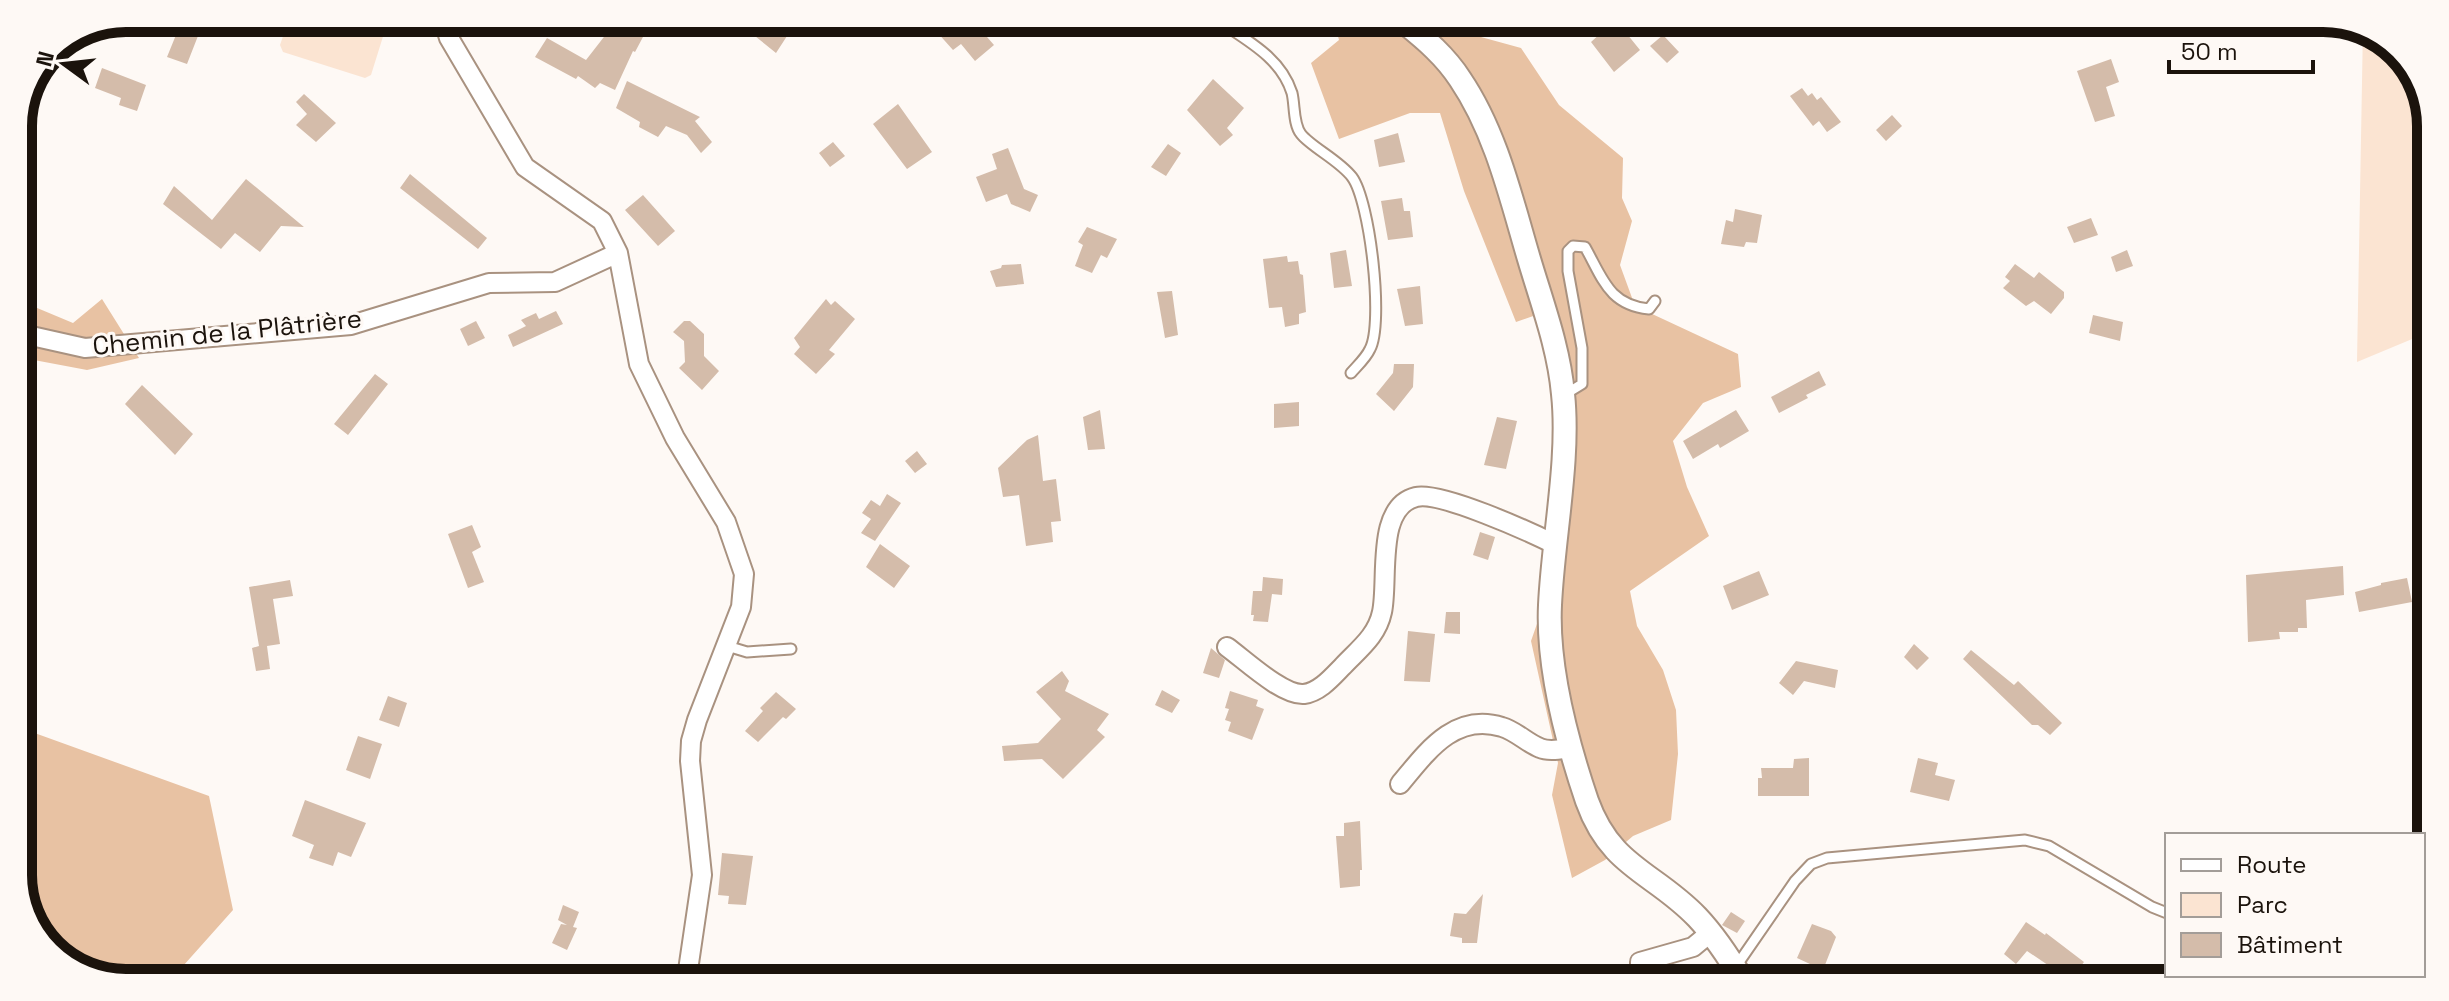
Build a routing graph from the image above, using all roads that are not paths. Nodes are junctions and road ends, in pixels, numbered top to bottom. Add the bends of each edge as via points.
1 (446, 32) edge
2 (1234, 32) edge
3 (1416, 32) edge
4 (618, 253) junction
5 (1655, 301) dead end
6 (32, 336) edge
7 (1351, 373) dead end
8 (1564, 395) junction
9 (1554, 544) junction
10 (727, 646) junction
11 (1227, 647) dead end
12 (791, 649) dead end
13 (1572, 748) junction
14 (1400, 784) dead end
15 (2165, 912) edge
16 (1710, 933) junction
17 (688, 969) edge
18 (1640, 969) edge
19 (1735, 969) edge
20 (1742, 969) edge

1 - 4 street via 525,167 602,221
2 - 7 lane via 1284,73 1301,134 1344,168 1361,196 1377,316 1370,349
3 - 8 street via 1461,81 1497,154 1554,341
4 - 6 street, Chemin de la Plâtrière via 555,282 489,283 351,325 85,348
4 - 10 street via 639,364 739,552 744,574 741,607
5 - 8 lane via 1649,309 1616,299 1585,247 1568,251 1582,384
8 - 9 street
9 - 11 street via 1512,524 1417,496 1397,508 1389,526 1382,614 1373,637 1323,686 1305,694 1287,691
9 - 13 street via 1551,655
10 - 12 lane via 747,652
10 - 17 street via 691,741 702,875
13 - 14 street via 1543,750 1503,727 1480,723 1455,728 1432,745
13 - 16 street via 1588,802 1608,842
15 - 20 lane via 2049,846 2025,840 1827,858 1811,864 1795,881
16 - 18 street via 1693,947 1640,962
16 - 19 street

